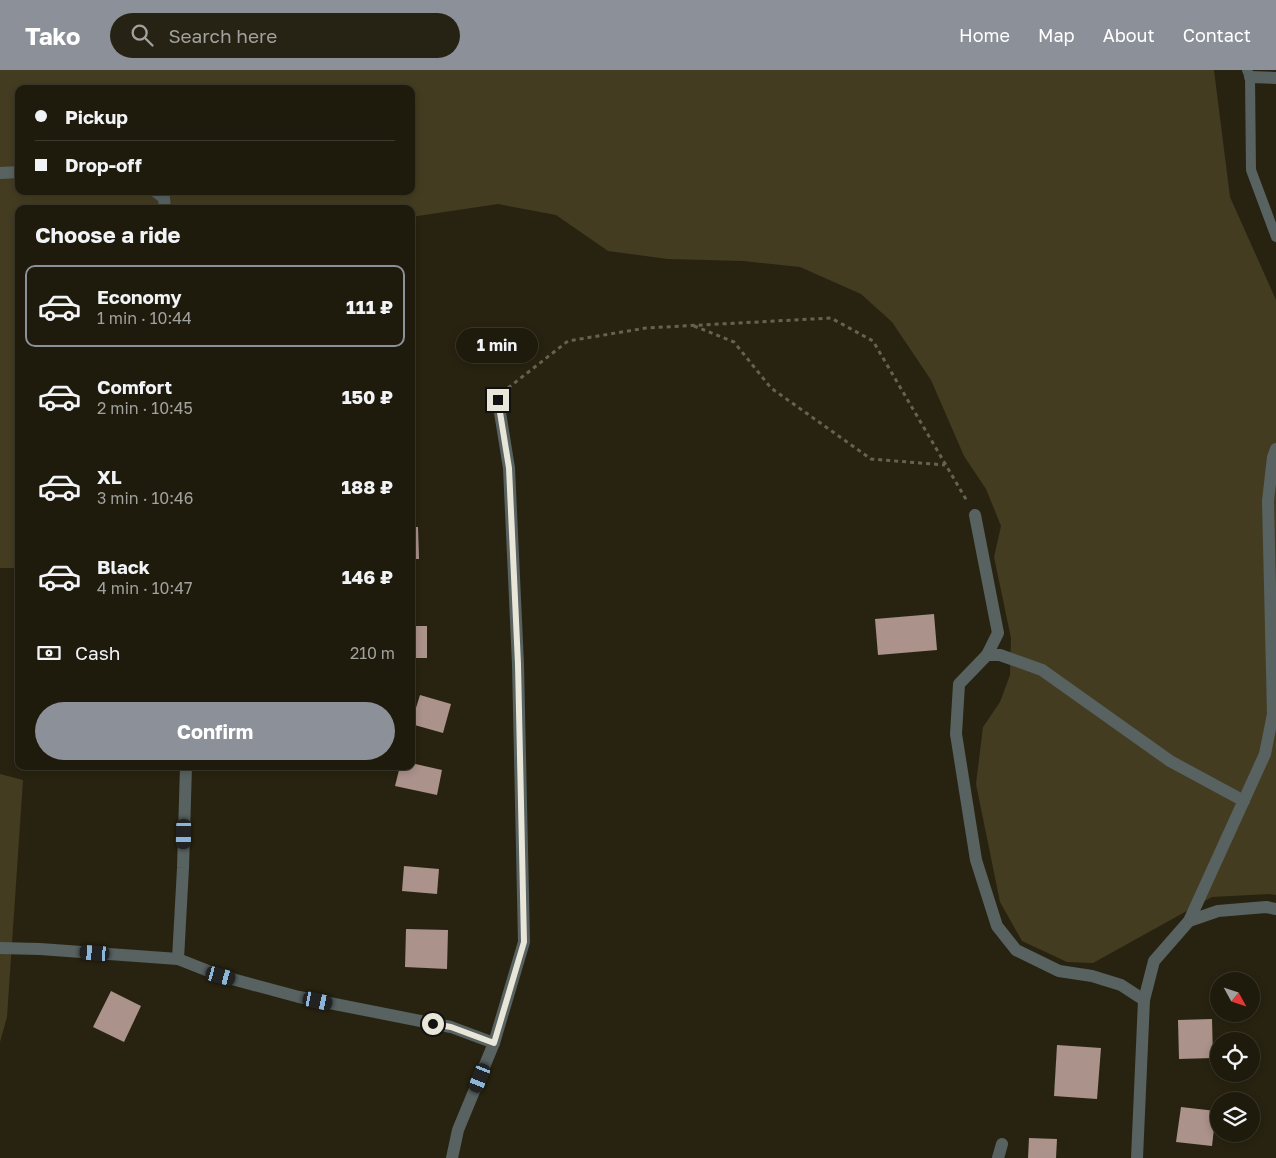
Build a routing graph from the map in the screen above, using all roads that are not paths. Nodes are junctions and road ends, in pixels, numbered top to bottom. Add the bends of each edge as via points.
1 (1249, 73) edge
2 (1276, 78) edge
3 (15, 172) edge
4 (0, 173) edge
5 (1276, 238) edge
6 (498, 400) road end
7 (1276, 449) edge
8 (974, 515) road end
9 (987, 654) junction
10 (186, 770) edge
11 (1244, 801) junction
12 (1276, 910) edge
13 (1189, 922) junction
14 (0, 948) edge
15 (178, 959) junction
16 (1144, 1000) junction
17 (494, 1043) junction
18 (1002, 1144) dead end
19 (452, 1158) edge
20 (998, 1158) edge
21 (1137, 1158) edge

1 - 2 street
1 - 5 lane via 1252,170
3 - 4 street
6 - 17 street via 510,478 524,942
7 - 11 street via 1268,501 1273,714 1265,754
8 - 9 street via 998,633
9 - 11 street via 1000,655 1042,670 1170,761
9 - 16 street via 959,684 956,734 976,860 997,926 1016,950 1059,971 1121,985
10 - 15 street
11 - 13 street
12 - 13 street via 1218,911
13 - 16 street via 1154,961
14 - 15 street
15 - 17 street via 221,976 290,995 451,1027
16 - 21 street
17 - 19 street via 458,1130
18 - 20 street

